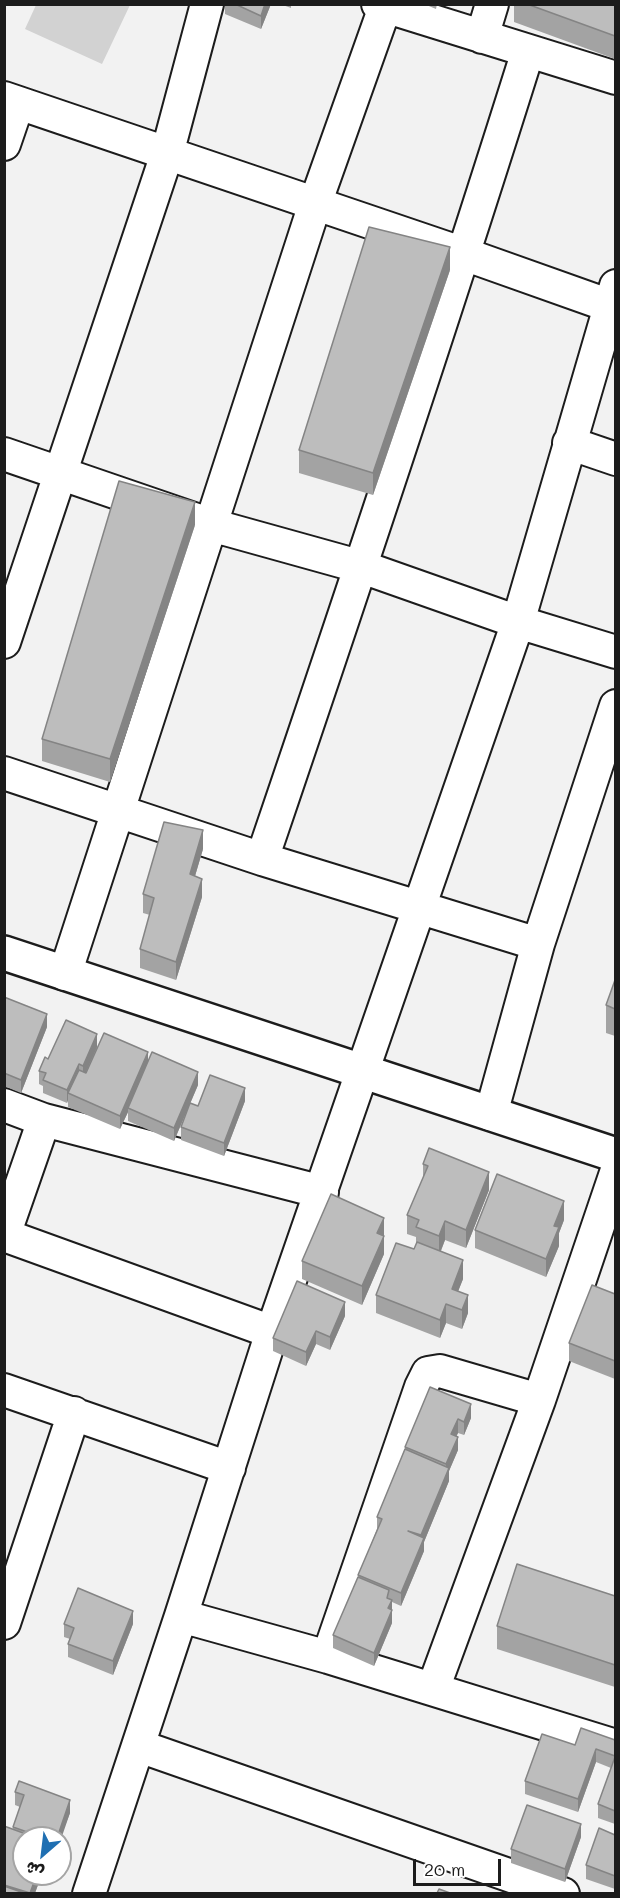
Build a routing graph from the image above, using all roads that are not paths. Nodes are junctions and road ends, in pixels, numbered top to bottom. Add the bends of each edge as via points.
1 (207, 4) edge
2 (492, 4) edge
3 (382, 6) edge
4 (482, 37) junction
5 (528, 51) junction
6 (615, 78) edge
7 (11, 100) edge
8 (4, 144) edge
9 (167, 154) junction
10 (315, 204) junction
11 (464, 254) junction
12 (613, 300) edge
13 (569, 443) junction
14 (4, 454) edge
15 (615, 459) edge
16 (60, 473) junction
17 (211, 525) junction
18 (362, 567) junction
19 (518, 622) junction
20 (4, 642) edge
21 (615, 652) edge
22 (615, 706) edge
23 (4, 773) edge
24 (117, 811) junction
25 (262, 860) junction
26 (418, 908) junction
27 (538, 944) junction
28 (4, 953) edge
29 (65, 974) junction
30 (362, 1071) junction
31 (4, 1105) edge
32 (491, 1114) junction
33 (44, 1120) junction
34 (615, 1155) edge
35 (615, 1173) edge
36 (322, 1192) junction
37 (4, 1235) edge
38 (272, 1332) junction
39 (4, 1390) edge
40 (539, 1400) junction
41 (74, 1413) junction
42 (229, 1468) junction
43 (181, 1616) junction
44 (4, 1623) edge
45 (328, 1657) junction
46 (433, 1689) junction
47 (139, 1746) junction
48 (615, 1746) edge
49 (89, 1893) edge
50 (563, 1893) edge

1 - 9 street
2 - 4 street
3 - 4 street
3 - 10 street
4 - 5 street
5 - 6 street
5 - 11 street
7 - 8 street
7 - 9 street
9 - 10 street
9 - 16 street
10 - 11 street
10 - 17 street
11 - 12 street
11 - 18 street
12 - 13 street
13 - 15 street
13 - 19 street
14 - 16 street
16 - 17 street
16 - 20 street
17 - 18 street
17 - 24 street
18 - 19 street
18 - 25 street
19 - 21 street
19 - 26 street
22 - 27 street
23 - 24 street
24 - 25 street
24 - 29 street
25 - 26 street
26 - 27 street
26 - 30 street
27 - 32 street
28 - 29 main road
29 - 30 main road
30 - 32 main road
30 - 36 street
31 - 33 street
32 - 34 main road
33 - 36 street
33 - 37 street
35 - 40 street
36 - 38 street
37 - 38 street
38 - 42 street
39 - 41 street
40 - 45 street via 440,1371 428,1373
40 - 46 street
41 - 42 street
41 - 44 street
42 - 43 street
43 - 45 street
43 - 47 street
45 - 46 street
46 - 48 street
47 - 49 street
47 - 50 street

